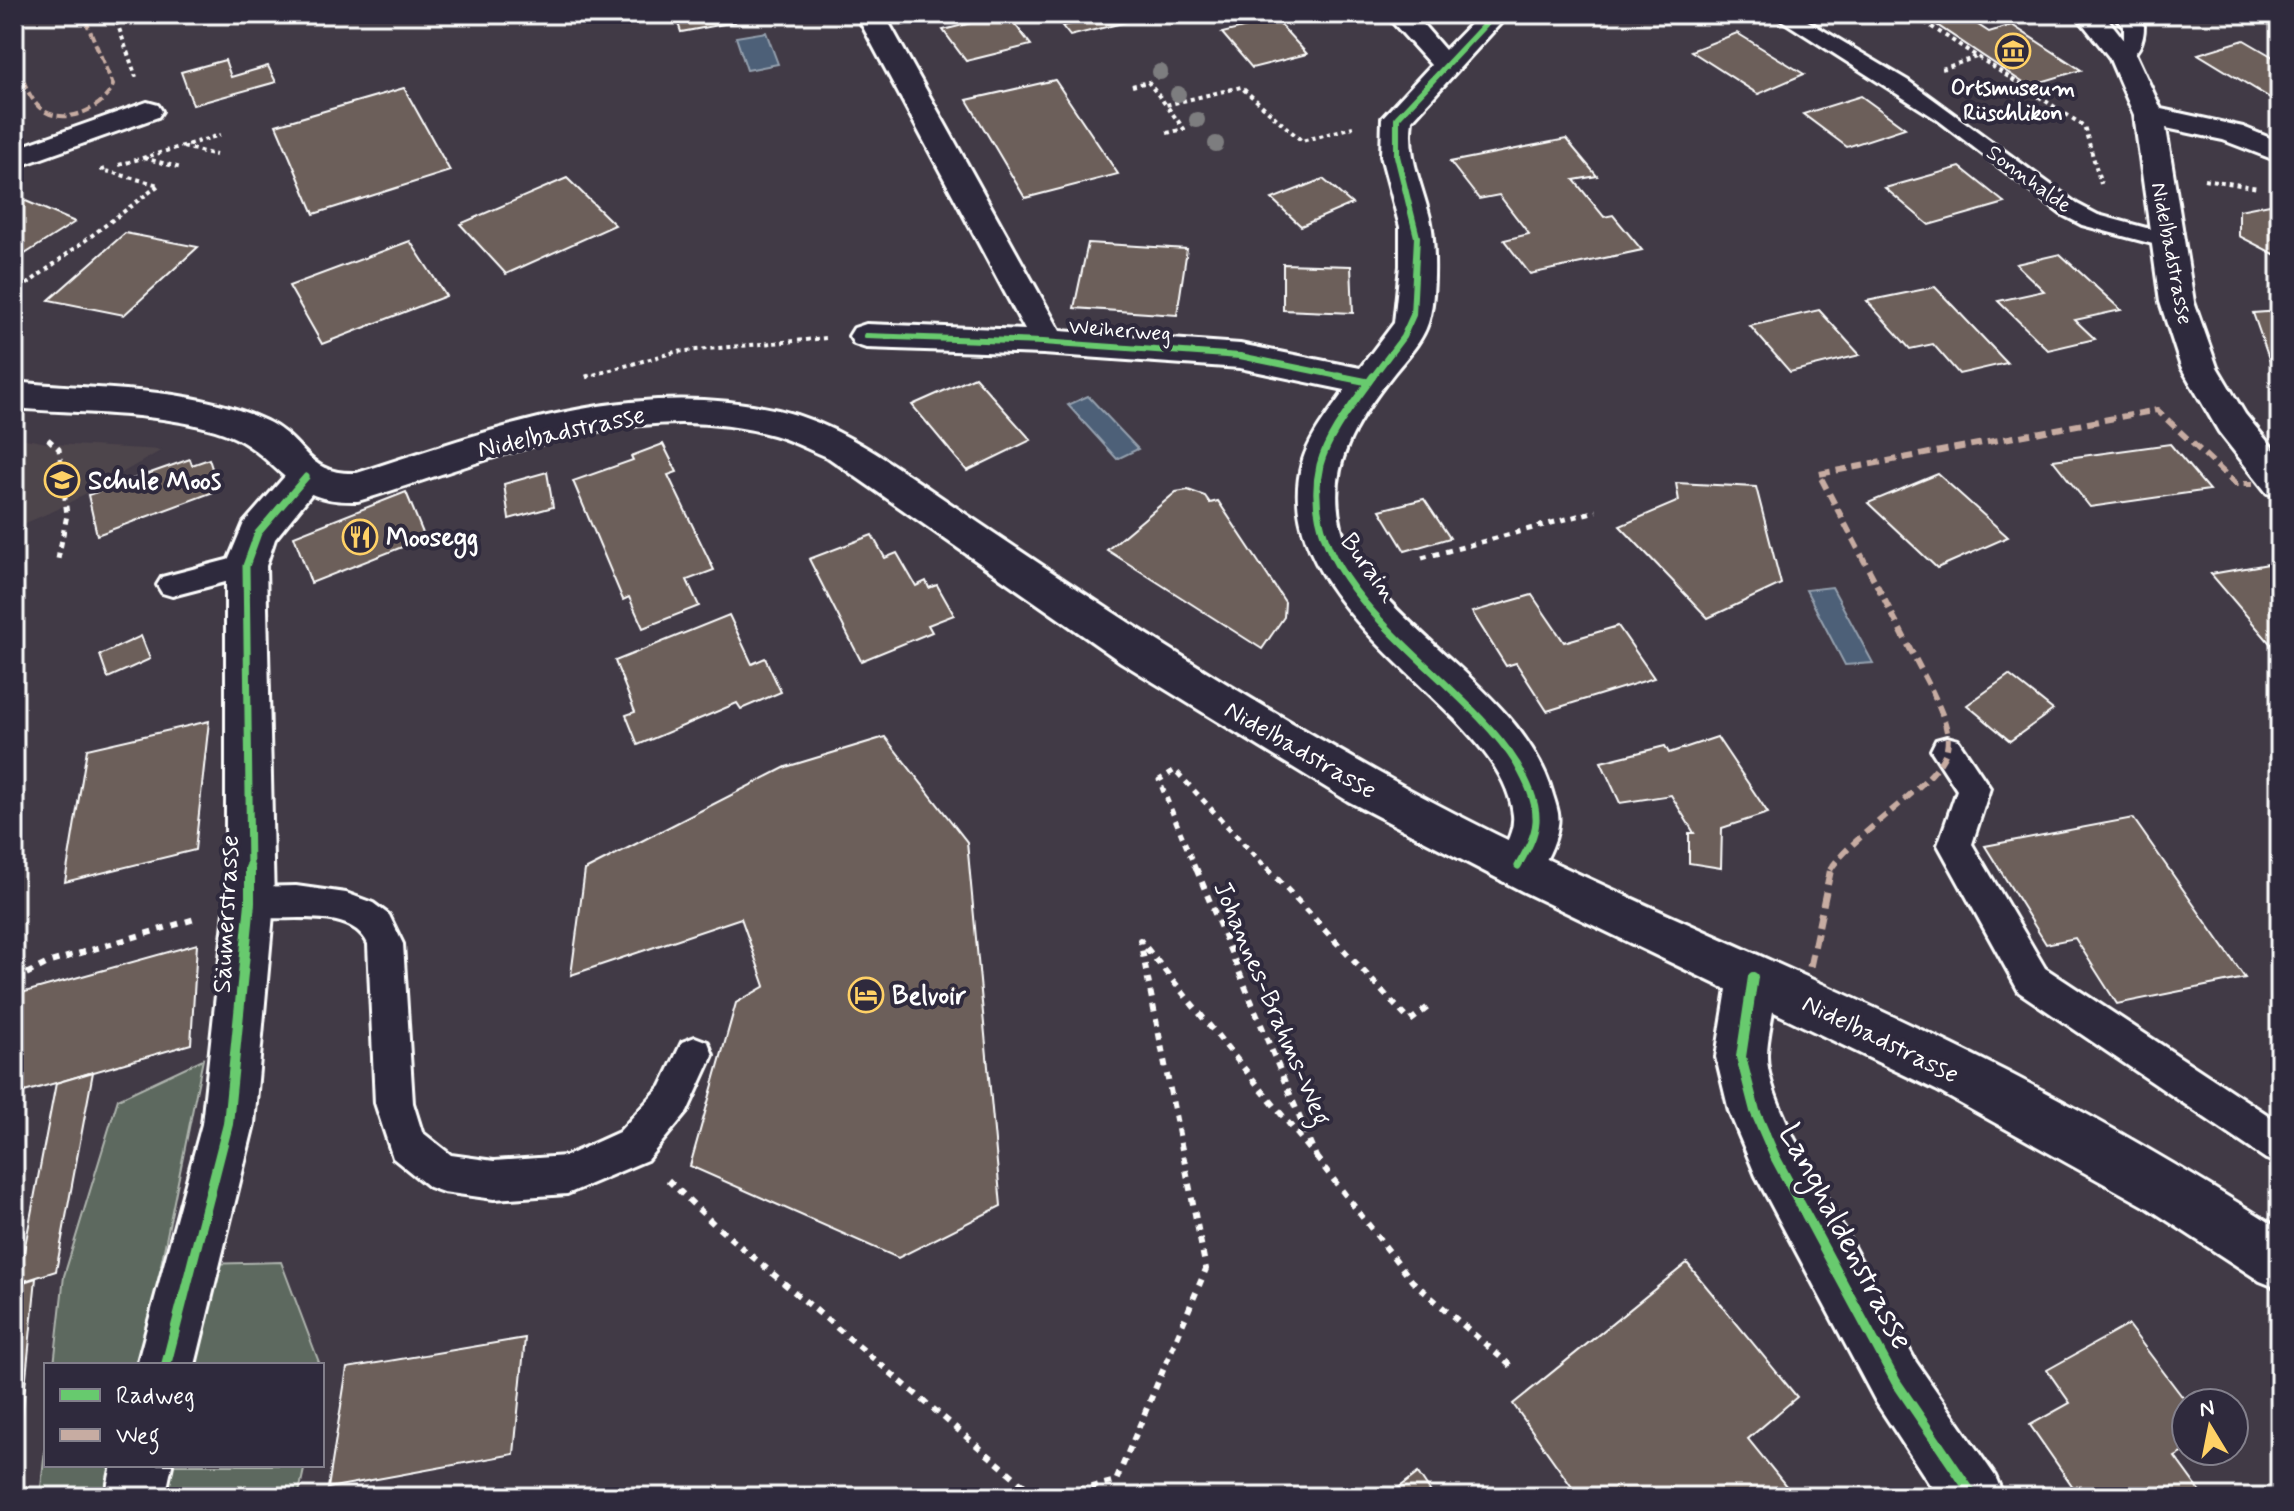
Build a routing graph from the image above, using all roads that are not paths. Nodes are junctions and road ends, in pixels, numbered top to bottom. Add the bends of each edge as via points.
1 (870, 14) edge
2 (1399, 14) edge
3 (1495, 14) edge
4 (1782, 14) edge
5 (2089, 14) edge
6 (2122, 14) edge
7 (2122, 55) junction
8 (1448, 62) junction
9 (147, 111) road end
10 (2149, 115) junction
11 (2280, 153) edge
12 (14, 159) edge
13 (2168, 241) junction
14 (866, 336) road end
15 (1043, 342) junction
16 (1368, 382) junction
17 (14, 395) edge
18 (306, 477) junction
19 (2280, 483) edge
20 (246, 566) junction
21 (172, 585) dead end
22 (1947, 750) dead end
23 (1518, 866) junction
24 (250, 903) junction
25 (1753, 977) junction
26 (695, 1055) dead end
27 (2280, 1145) edge
28 (2280, 1261) edge
29 (167, 1363) edge
30 (142, 1467) edge
31 (135, 1497) edge
32 (1974, 1497) edge

1 - 15 street, Weiherweg via 1042,329
2 - 8 street via 1437,58
3 - 8 street, Burain
4 - 13 lane, Sonnhalde via 1923,99 2069,209 2090,220
5 - 7 street, Nidelbadstrasse
6 - 7 lane via 2134,26 2134,40
7 - 10 street, Nidelbadstrasse
8 - 16 street, Burain via 1397,118 1392,139 1415,220 1418,262 1411,324
9 - 12 street
10 - 11 street via 2241,136
10 - 13 street, Nidelbadstrasse
13 - 19 street, Nidelbadstrasse via 2177,302 2199,367 2232,423
14 - 15 street, Weiherweg
15 - 16 street, Weiherweg via 1240,356
16 - 23 street, Burain via 1321,460 1317,516 1328,548 1353,586 1513,756 1536,815 1533,839
17 - 18 street via 168,405 225,418 265,435
18 - 20 street, Säumerstrasse via 258,533
18 - 23 street, Nidelbadstrasse via 318,486 358,487 504,440 615,414 669,408 747,413 810,431 1136,650 1364,787
20 - 21 lane
20 - 24 street, Säumerstrasse
22 - 27 lane via 1974,788 1955,845 2032,980
23 - 25 street, Nidelbadstrasse
24 - 26 lane via 289,899 355,912 375,923 385,944 394,1103 407,1144 443,1173 494,1180 567,1175 633,1146 674,1099
24 - 29 street, Säumerstrasse via 228,1124
25 - 28 street, Nidelbadstrasse via 1954,1072 2167,1189
25 - 32 street, Langhaldenstrasse via 1741,1057 1755,1111 1896,1382
30 - 31 street

